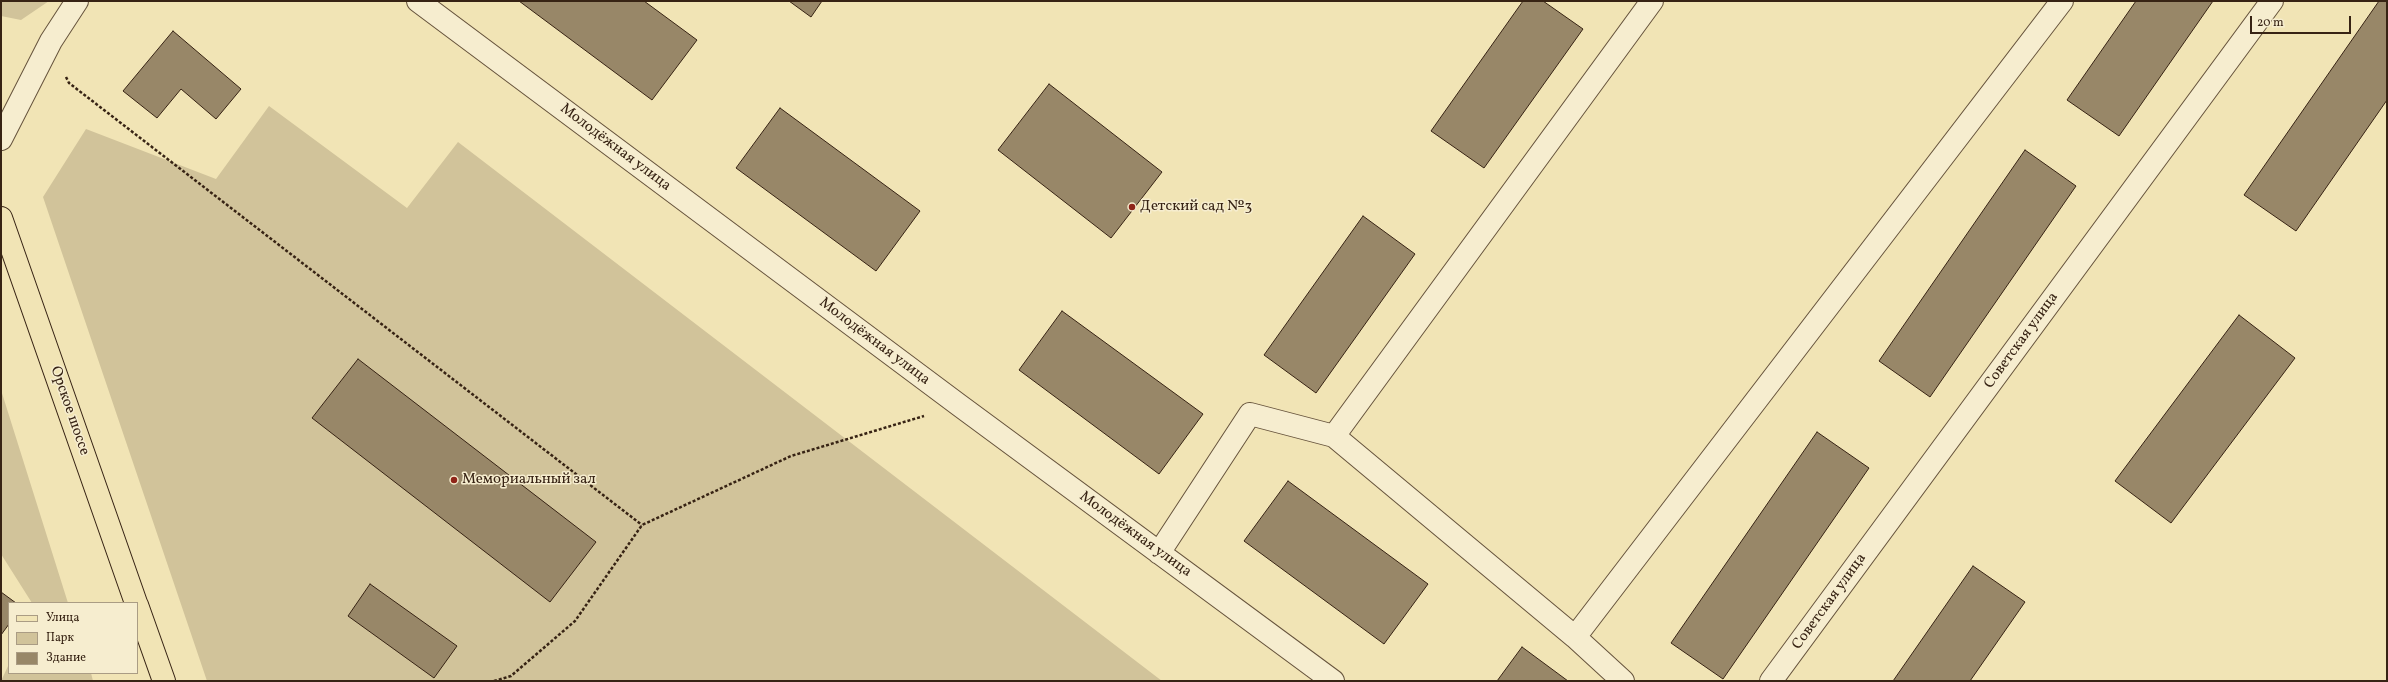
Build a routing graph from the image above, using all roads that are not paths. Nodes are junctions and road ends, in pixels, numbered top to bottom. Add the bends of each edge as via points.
1 (77, 1) edge
2 (418, 1) edge
3 (1652, 1) edge
4 (2062, 1) edge
5 (2272, 1) edge
6 (1, 139) edge
7 (1, 218) edge
8 (1334, 436) junction
9 (1159, 553) junction
10 (136, 602) edge
11 (138, 607) edge
12 (1575, 637) junction
13 (164, 681) edge
14 (1332, 681) edge
15 (1623, 681) edge
16 (1771, 681) edge

1 - 6 street via 51,41
2 - 9 street, Молодёжная улица
3 - 8 street
4 - 12 street
5 - 16 street, Советская улица
7 - 10 main road, Орское шоссе
8 - 9 street via 1250,414
8 - 12 street
9 - 14 street, Молодёжная улица
11 - 13 main road, Орское шоссе
12 - 15 street

